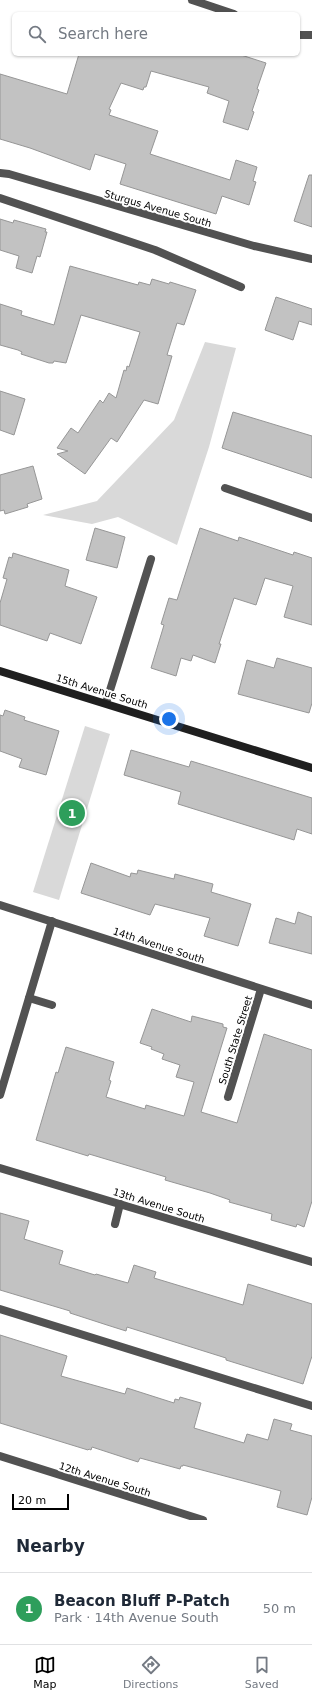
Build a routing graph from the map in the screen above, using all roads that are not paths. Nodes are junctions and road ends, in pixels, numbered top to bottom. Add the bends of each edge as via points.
1 (192, 0) edge
2 (228, 12) edge
3 (300, 35) edge
4 (312, 35) edge
5 (0, 173) edge
6 (0, 198) edge
7 (312, 258) edge
8 (241, 287) dead end
9 (225, 488) dead end
10 (312, 518) edge
11 (151, 559) dead end
12 (0, 670) edge
13 (106, 703) junction
14 (312, 768) edge
15 (0, 905) edge
16 (52, 921) junction
17 (261, 989) junction
18 (29, 998) junction
19 (52, 1005) dead end
20 (312, 1005) edge
21 (0, 1095) edge
22 (228, 1097) dead end
23 (0, 1168) edge
24 (120, 1204) junction
25 (115, 1224) dead end
26 (312, 1262) edge
27 (0, 1310) edge
28 (312, 1406) edge
29 (0, 1456) edge
30 (203, 1520) edge

1 - 2 street
3 - 4 street
5 - 7 street, Sturgus Avenue South via 254,246
6 - 8 street via 155,250
9 - 10 street
11 - 13 street
12 - 13 main road, 15th Avenue South
13 - 14 main road, 15th Avenue South
15 - 16 street, 14th Avenue South
16 - 17 street, 14th Avenue South
16 - 18 street
17 - 20 street, 14th Avenue South
17 - 22 street, South State Street
18 - 19 street
18 - 21 street
23 - 24 street, 13th Avenue South
24 - 25 street
24 - 26 street, 13th Avenue South
27 - 28 street
29 - 30 street, 12th Avenue South

